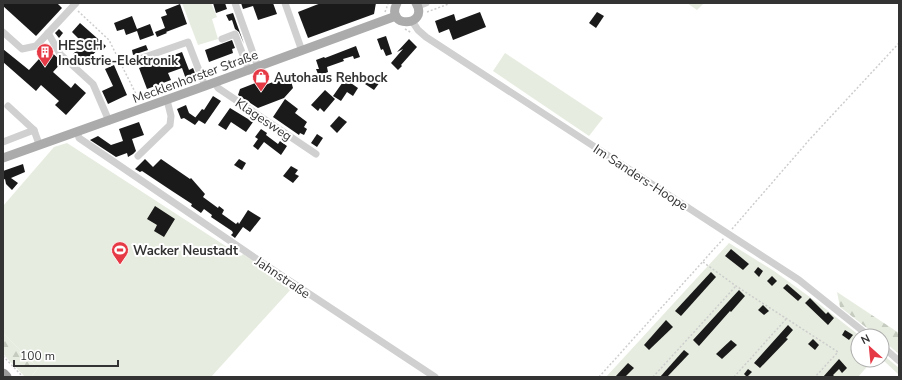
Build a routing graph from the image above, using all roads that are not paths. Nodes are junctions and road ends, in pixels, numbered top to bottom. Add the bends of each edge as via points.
1 (235, 3) edge
2 (285, 3) edge
3 (397, 3) edge
4 (420, 4) edge
5 (74, 5) edge
6 (396, 16) junction
7 (412, 21) junction
8 (3, 32) edge
9 (48, 33) junction
10 (222, 39) dead end
11 (302, 51) junction
12 (139, 60) dead end
13 (258, 67) junction
14 (249, 71) junction
15 (215, 83) junction
16 (205, 86) junction
17 (167, 100) junction
18 (8, 106) dead end
19 (109, 121) junction
20 (34, 130) junction
21 (77, 131) junction
22 (3, 142) edge
23 (40, 144) junction
24 (316, 154) dead end
25 (138, 156) dead end
26 (3, 158) edge
27 (859, 328) edge
28 (890, 353) edge
29 (899, 361) edge
30 (3, 374) edge
31 (6, 377) edge
32 (435, 377) edge

1 - 13 street
2 - 11 street
3 - 6 main road via 394,11
4 - 7 main road via 418,15
5 - 9 street
6 - 7 main road via 400,21
6 - 11 main road, Mecklenhorster Straße
7 - 27 street, Im Sanders-Hoope via 426,37 798,280
8 - 9 street via 22,49 36,46
9 - 19 street via 60,54 93,84
10 - 14 street via 235,34
11 - 13 main road, Mecklenhorster Straße
12 - 16 street via 188,42
13 - 14 main road, Mecklenhorster Straße
14 - 15 main road, Mecklenhorster Straße
15 - 16 main road, Mecklenhorster Straße
15 - 24 street, Klagesweg via 218,88
16 - 17 main road, Mecklenhorster Straße
17 - 19 main road, Mecklenhorster Straße
17 - 25 street via 171,116 170,125
18 - 20 street
19 - 21 main road, Mecklenhorster Straße
20 - 22 street
20 - 23 street
21 - 23 main road, Mecklenhorster Straße
21 - 32 street, Jahnstraße via 79,138 257,260
23 - 26 main road, Mecklenhorster Straße
28 - 29 street
30 - 31 highway

